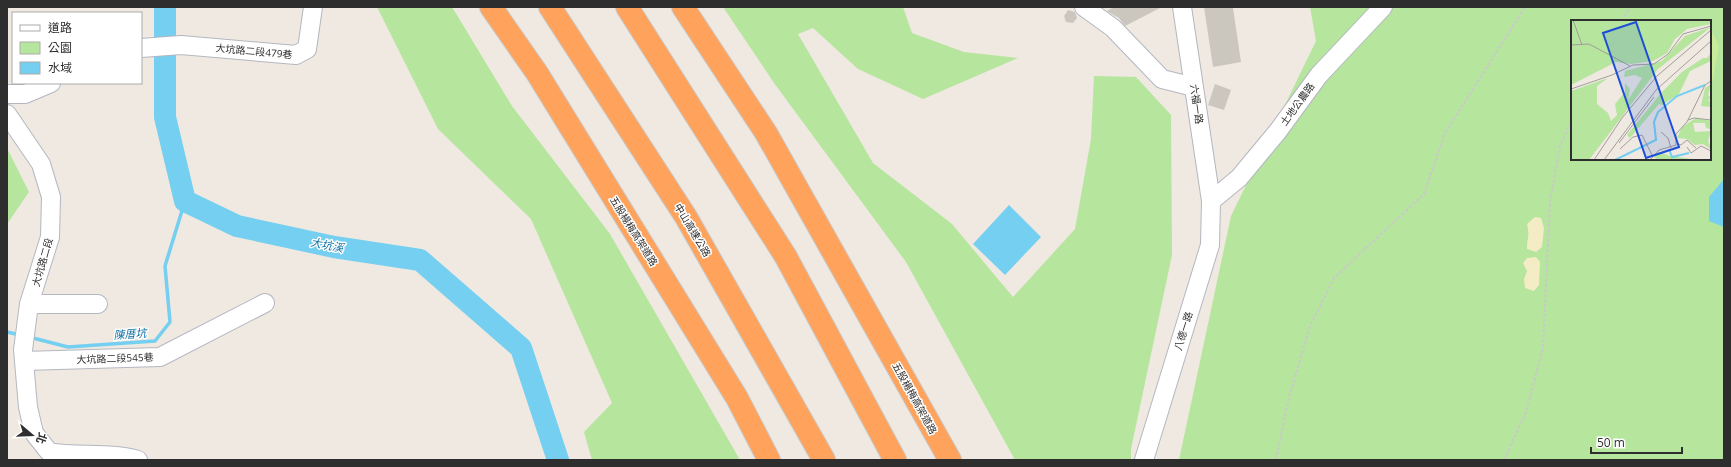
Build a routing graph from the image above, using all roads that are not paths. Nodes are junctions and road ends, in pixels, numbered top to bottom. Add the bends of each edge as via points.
1 (313, 7) edge
2 (491, 7) edge
3 (550, 7) edge
4 (626, 7) edge
5 (683, 7) edge
6 (1084, 7) edge
7 (1182, 7) edge
8 (1383, 7) edge
9 (144, 47) edge
10 (49, 84) edge
11 (1194, 87) junction
12 (7, 94) edge
13 (7, 114) edge
14 (1211, 201) junction
15 (265, 303) dead end
16 (29, 304) junction
17 (98, 304) dead end
18 (24, 356) junction
19 (46, 456) edge
20 (138, 460) edge
21 (769, 460) edge
22 (824, 460) edge
23 (895, 460) edge
24 (950, 460) edge
25 (1144, 460) edge

1 - 9 street, 大坑路二段479巷 via 308,49 296,55 181,45
2 - 21 highway, 五股楊梅高架道路 via 537,73 737,398
3 - 22 highway, 中山高速公路 via 686,217
4 - 23 highway via 786,257
5 - 24 highway, 五股楊梅高架道路 via 766,133
6 - 11 street via 1113,28 1162,79
7 - 11 street, 六福一路
8 - 14 street, 土地公農路 via 1319,75 1239,178
10 - 12 street via 25,94
11 - 14 street, 六福一路
13 - 16 street, 大坑路二段 via 41,164 51,197 50,237
14 - 25 street, 八德一路 via 1210,245
15 - 18 street, 大坑路二段545巷 via 160,357
16 - 17 street
16 - 18 street, 大坑路二段
18 - 19 street via 28,407 34,433
19 - 20 street via 127,457

